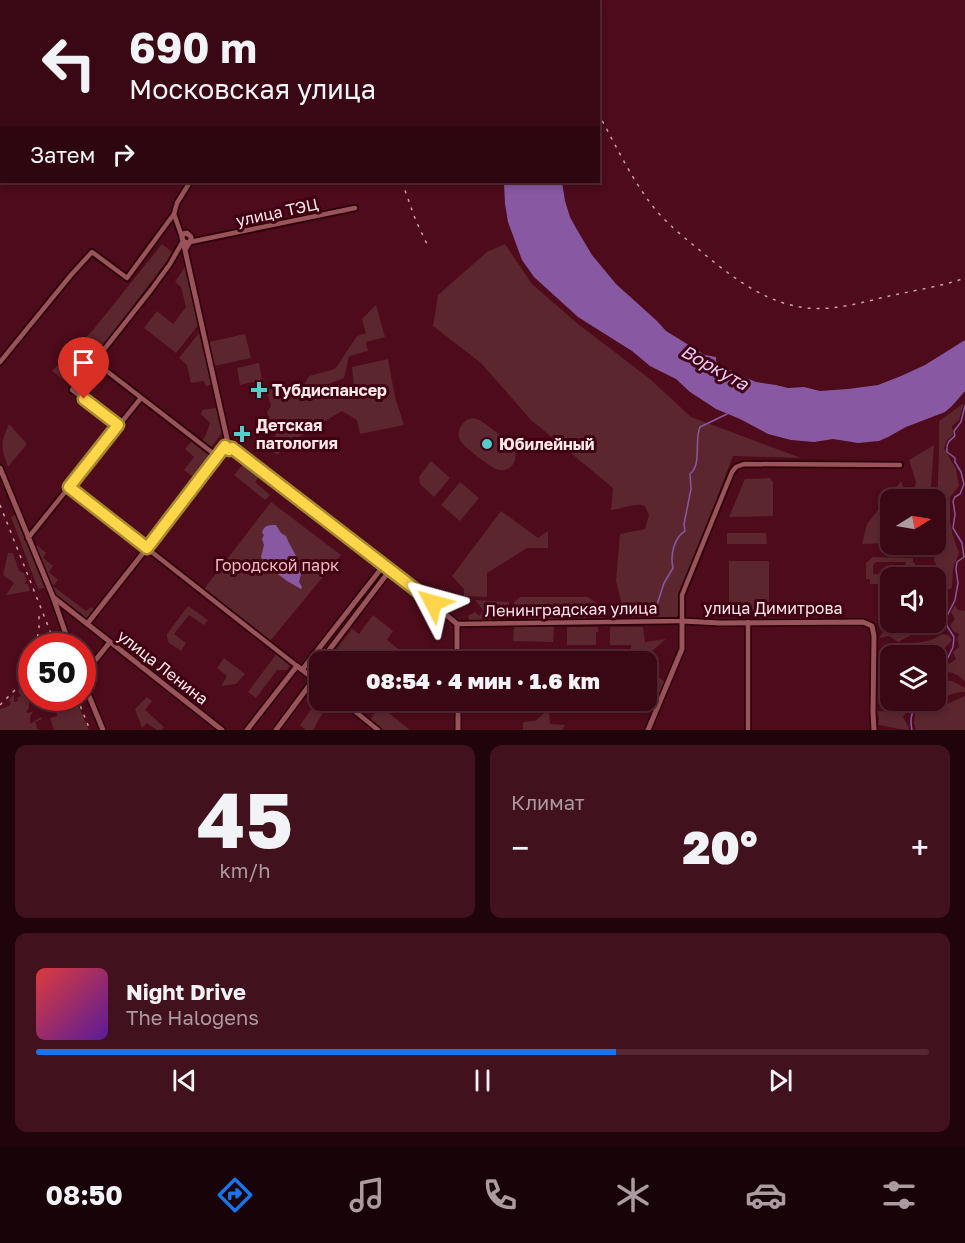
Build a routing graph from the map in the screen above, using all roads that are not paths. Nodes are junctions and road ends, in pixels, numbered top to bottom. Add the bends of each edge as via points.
1 (189, 183) edge
2 (355, 208) dead end
3 (174, 214) junction
4 (187, 239) junction
5 (176, 253) junction
6 (185, 254) junction
7 (0, 362) edge
8 (95, 362) junction
9 (141, 398) junction
10 (118, 425) junction
11 (229, 447) junction
12 (218, 457) junction
13 (900, 465) dead end
14 (0, 468) edge
15 (69, 487) junction
16 (28, 538) junction
17 (147, 548) junction
18 (384, 565) junction
19 (390, 570) junction
20 (52, 597) junction
21 (682, 621) junction
22 (748, 622) junction
23 (87, 624) junction
24 (457, 624) junction
25 (65, 633) edge
26 (110, 642) junction
27 (328, 651) edge
28 (457, 651) edge
29 (96, 660) edge
30 (299, 668) junction
31 (309, 676) edge
32 (309, 687) edge
33 (95, 711) edge
34 (355, 711) edge
35 (458, 711) edge
36 (103, 730) edge
37 (222, 730) edge
38 (248, 730) edge
39 (276, 730) edge
40 (378, 730) edge
41 (458, 730) edge
42 (648, 730) edge
43 (748, 730) edge
44 (874, 730) edge

1 - 3 street
2 - 4 street, улица ТЭЦ via 204,239
3 - 4 street
3 - 7 street via 127,278 92,252
4 - 5 street
4 - 6 main road
5 - 6 street
5 - 8 street
6 - 11 main road
8 - 9 street
8 - 10 street via 72,390
9 - 10 street
9 - 12 street
10 - 15 street
11 - 12 main road
11 - 18 main road
12 - 17 main road
13 - 21 street via 736,466 682,595
14 - 16 main road
15 - 16 street
15 - 17 street
16 - 20 main road
17 - 23 main road
17 - 30 street
18 - 19 main road
18 - 30 main road
19 - 24 main road
19 - 27 main road
20 - 23 main road, улица Ленина
20 - 25 main road
21 - 22 main road, улица Димитрова
21 - 24 street, Ленинградская улица
21 - 42 main road via 682,649
22 - 43 street
22 - 44 main road, улица Димитрова via 863,622 872,626
23 - 26 main road, улица Ленина
24 - 28 main road
26 - 29 main road
26 - 37 main road, улица Ленина
30 - 31 main road
30 - 38 main road
32 - 39 main road
33 - 36 main road
34 - 40 street
35 - 41 main road

